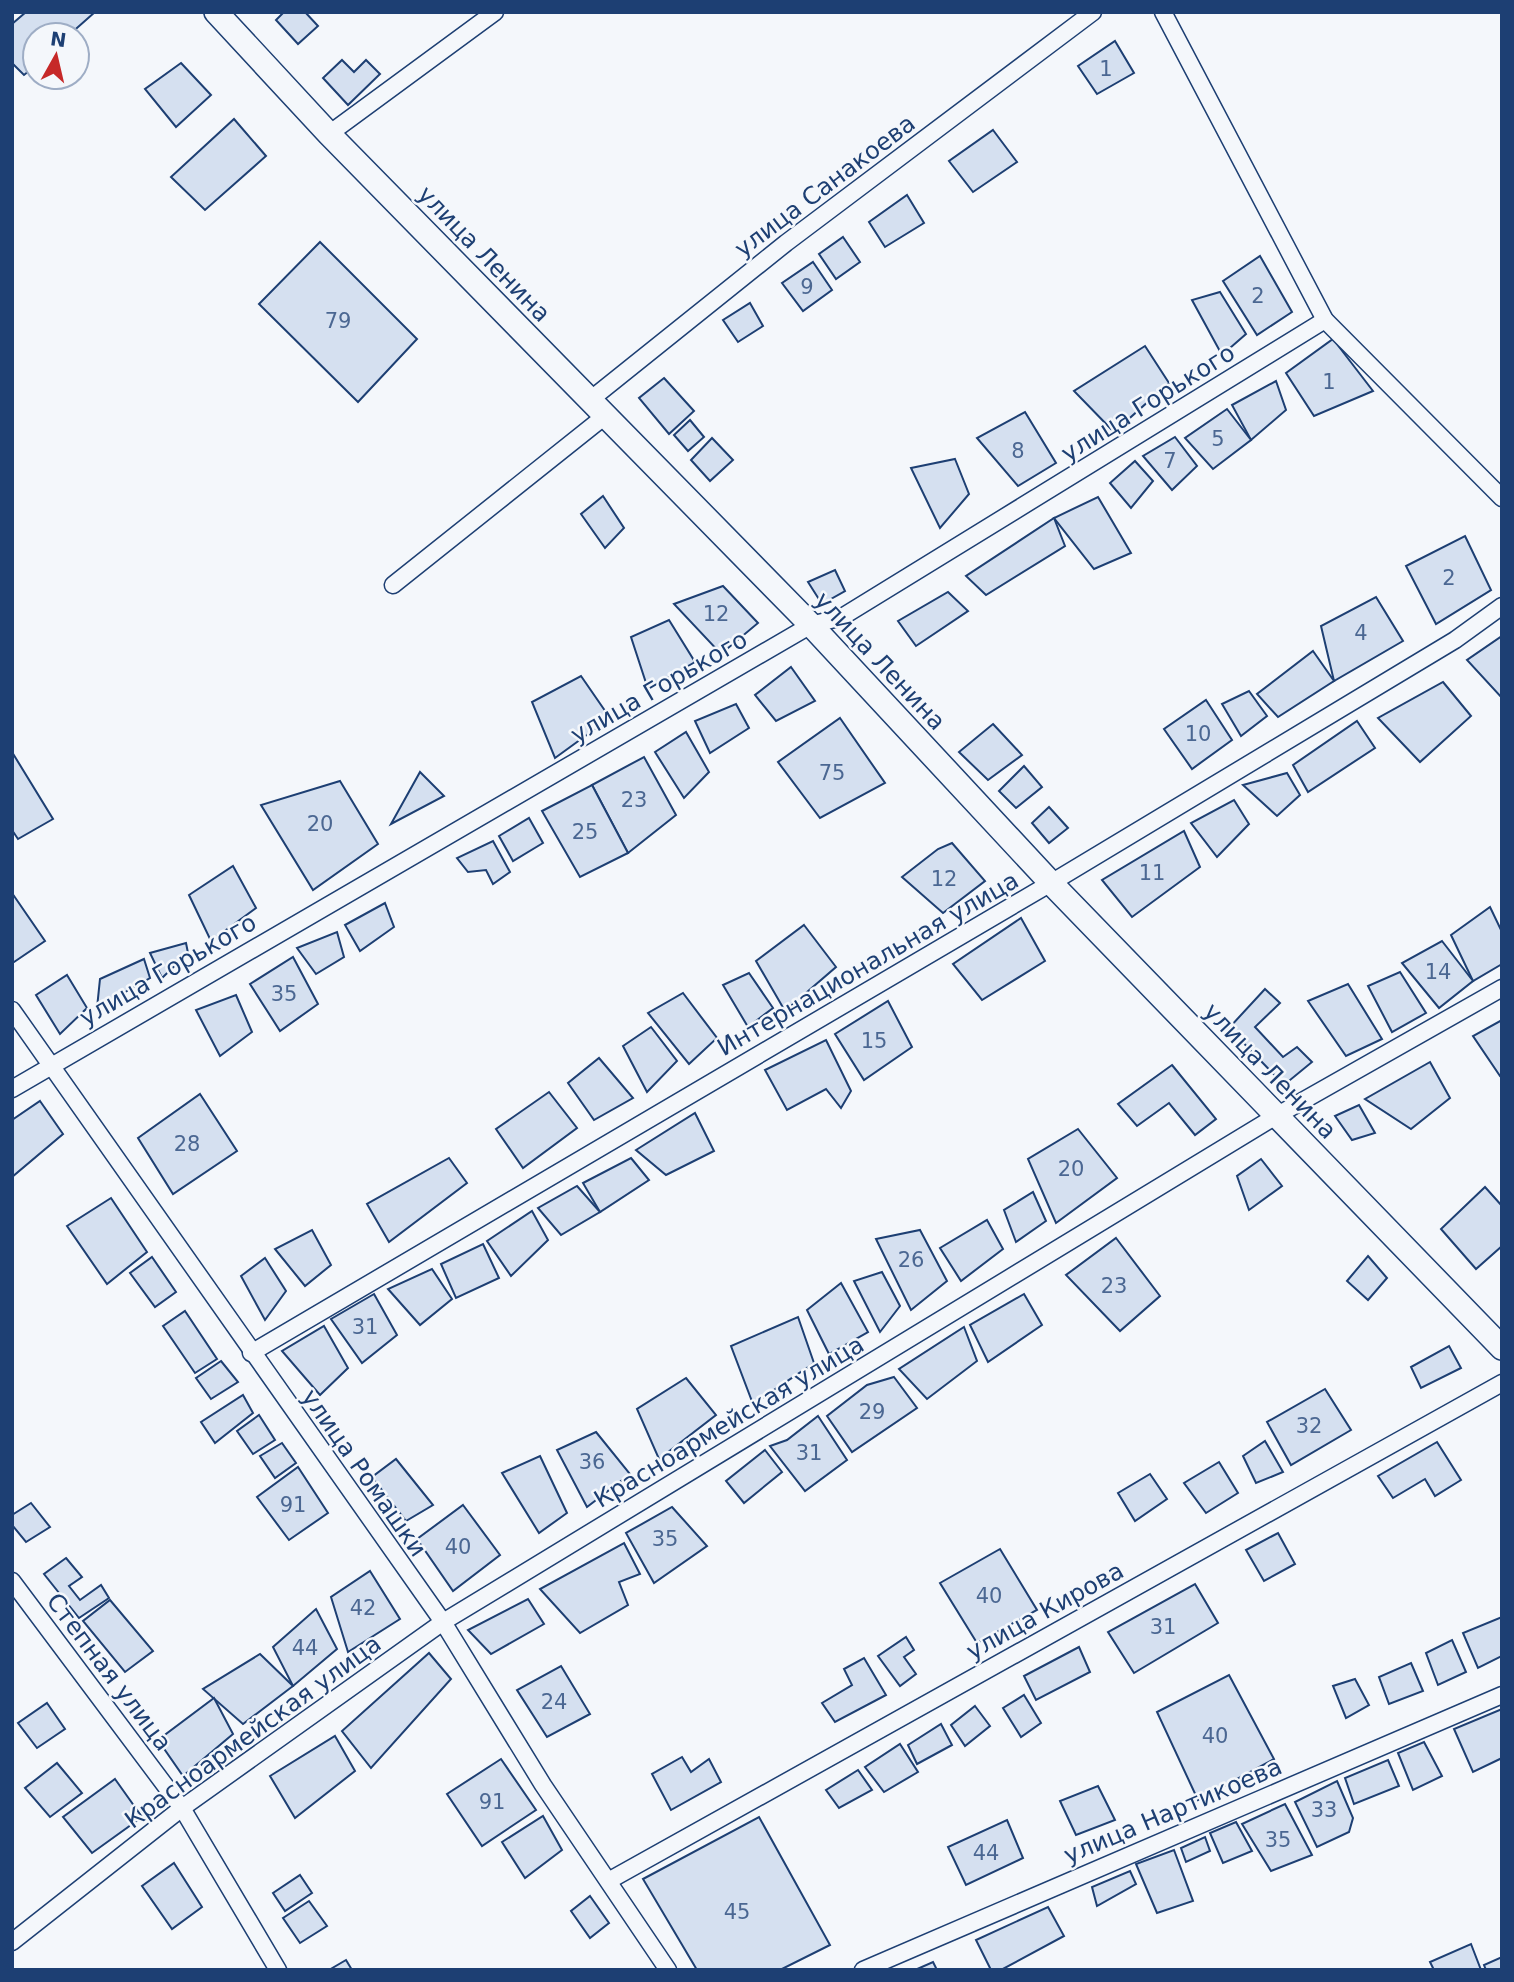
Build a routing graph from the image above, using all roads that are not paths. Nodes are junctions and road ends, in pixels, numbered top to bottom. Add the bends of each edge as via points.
1 (216, 12) edge
2 (495, 12) edge
3 (1093, 12) edge
4 (1163, 12) edge
5 (329, 134) junction
6 (1325, 320) junction
7 (597, 408) junction
8 (1502, 498) edge
9 (393, 585) dead end
10 (1502, 606) edge
11 (811, 625) junction
12 (1051, 883) junction
13 (1502, 988) edge
14 (12, 1010) edge
15 (49, 1065) junction
16 (12, 1089) edge
17 (1276, 1116) junction
18 (1502, 1348) edge
19 (251, 1353) junction
20 (1502, 1382) edge
21 (12, 1581) edge
22 (443, 1622) junction
23 (1502, 1695) edge
24 (182, 1808) junction
25 (610, 1880) junction
26 (12, 1942) edge
27 (278, 1970) edge
28 (668, 1970) edge
29 (863, 1970) edge

1 - 5 street, улица Ленина
2 - 5 street
3 - 7 street, улица Санакоева via 786,243
4 - 6 street
5 - 7 street, улица Ленина
6 - 8 street
6 - 11 street, улица Горького via 842,617
7 - 9 street, улица Санакоева
7 - 11 street, улица Ленина
10 - 12 street, Интернациональная улица via 1455,640
11 - 12 street, улица Ленина
11 - 15 street, улица Горького
12 - 17 street, улица Ленина
12 - 19 street, Интернациональная улица
13 - 17 street, Красноармейская улица
14 - 15 street, улица Ромашки
15 - 16 street, улица Горького
15 - 19 street, улица Ромашки
17 - 18 street, улица Ленина
17 - 22 street, Красноармейская улица
19 - 22 street, улица Ромашки
20 - 25 street, улица Кирова
21 - 24 street, Степная улица
22 - 24 street, Красноармейская улица
22 - 25 street, улица Ромашки via 543,1786
23 - 29 street, улица Нартикоева
24 - 26 street, Красноармейская улица
24 - 27 street, Степная улица
25 - 28 street, улица Ромашки

